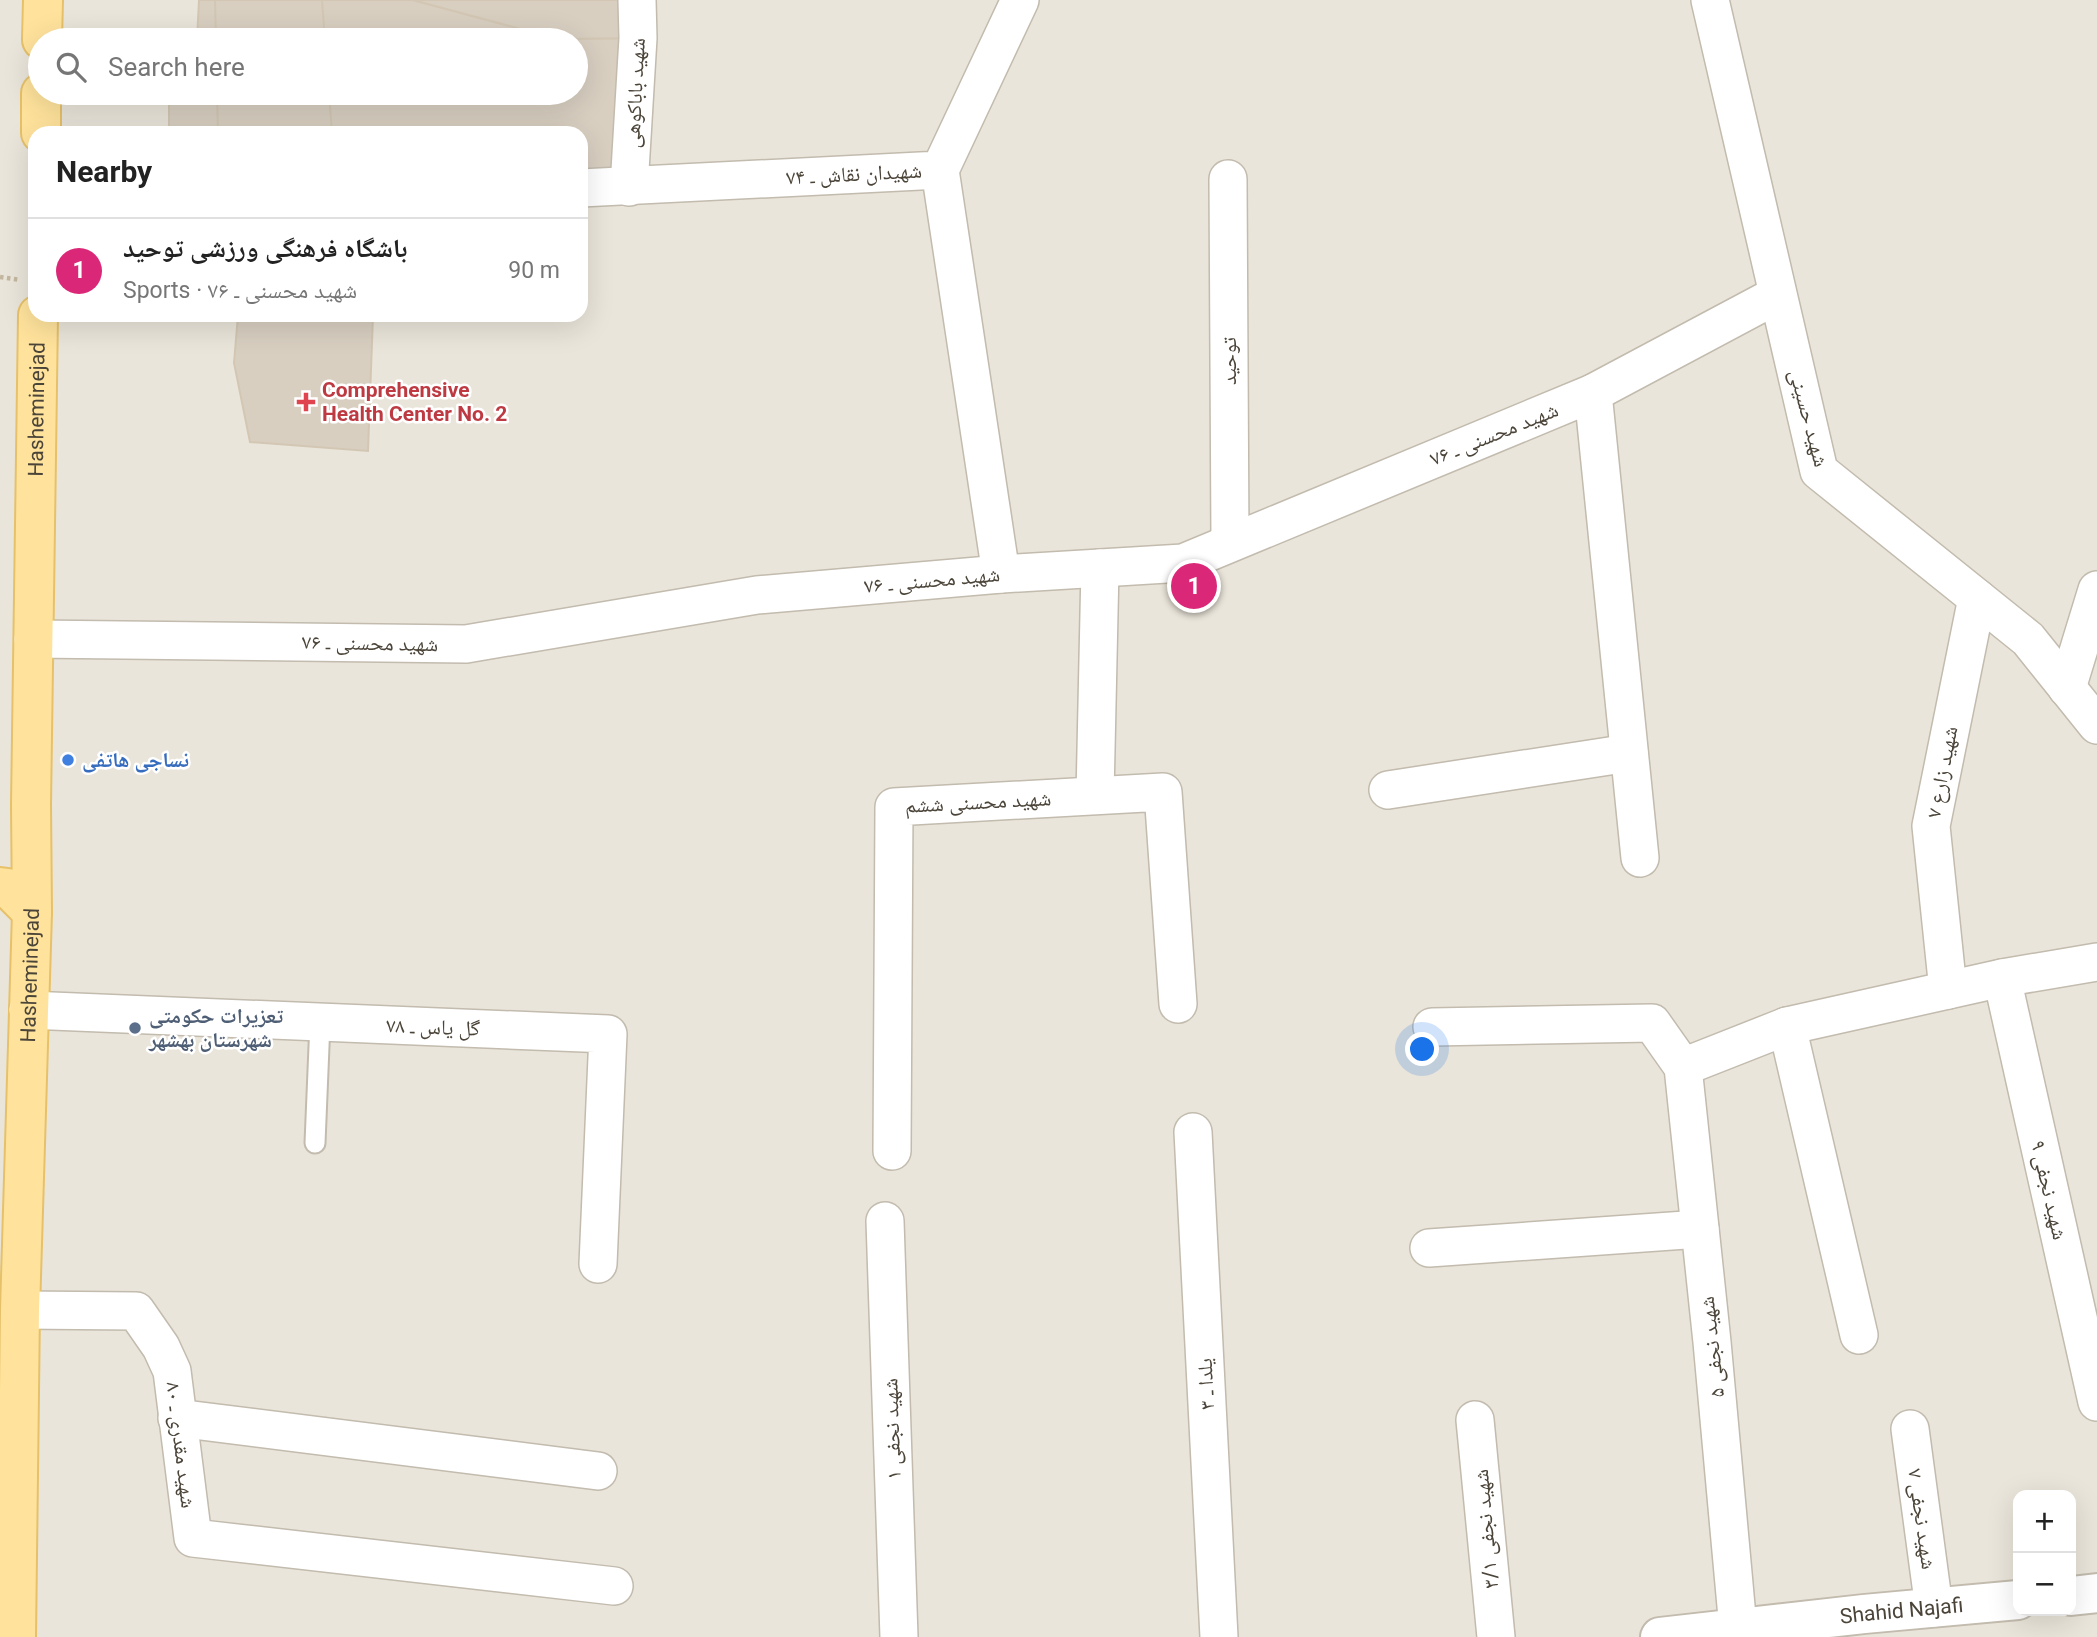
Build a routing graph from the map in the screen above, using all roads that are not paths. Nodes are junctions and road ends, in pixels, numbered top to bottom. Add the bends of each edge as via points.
1 (43, 0) edge
2 (637, 0) edge
3 (1020, 0) edge
4 (1710, 0) edge
5 (42, 28) edge
6 (41, 105) edge
7 (41, 126) edge
8 (940, 170) junction
9 (1228, 179) dead end
10 (629, 187) junction
11 (588, 188) edge
12 (1777, 295) junction
13 (38, 322) edge
14 (1593, 393) junction
15 (35, 542) junction
16 (1230, 542) junction
17 (1100, 568) junction
18 (1001, 574) junction
19 (2097, 590) edge
20 (1977, 598) junction
21 (33, 639) junction
22 (2067, 688) junction
23 (2097, 724) edge
24 (1629, 753) junction
25 (1388, 790) dead end
26 (0, 793) edge
27 (1096, 795) junction
28 (1640, 858) dead end
29 (0, 887) edge
30 (32, 912) junction
31 (2097, 962) edge
32 (2002, 978) junction
33 (1948, 990) junction
34 (1178, 1004) dead end
35 (28, 1010) junction
36 (320, 1022) junction
37 (1787, 1026) junction
38 (1432, 1027) dead end
39 (1683, 1067) junction
40 (1193, 1132) dead end
41 (315, 1143) dead end
42 (892, 1151) dead end
43 (885, 1221) dead end
44 (1700, 1229) junction
45 (1429, 1248) dead end
46 (598, 1264) dead end
47 (20, 1310) junction
48 (1858, 1335) dead end
49 (2097, 1402) edge
50 (177, 1418) junction
51 (1475, 1420) dead end
52 (1910, 1429) dead end
53 (598, 1471) dead end
54 (614, 1586) dead end
55 (2097, 1593) edge
56 (2076, 1595) edge
57 (2013, 1600) edge
58 (1934, 1608) junction
59 (1865, 1625) edge
60 (1722, 1632) edge
61 (16, 1637) edge
62 (899, 1637) edge
63 (1219, 1637) edge
64 (1496, 1637) edge
65 (1660, 1637) edge

1 - 5 main road
2 - 10 street, شهید باباکوهی
3 - 8 street, شهیدان نقاش ـ ۷۴
4 - 12 street, شهید حسینی
6 - 7 main road
8 - 10 street, شهیدان نقاش ـ ۷۴
8 - 18 street
9 - 16 street, توحید
10 - 11 street, شهیدان نقاش ـ ۷۴
12 - 14 street, شهید محسنی ـ ۷۶
12 - 20 street, شهید حسینی via 1819,471
13 - 15 main road, Hasheminejad
14 - 16 street, شهید محسنی ـ ۷۶
14 - 24 street
15 - 21 main road, Hasheminejad
15 - 26 main road via 11,768 5,791
16 - 17 street, شهید محسنی ـ ۷۶ via 1183,563
17 - 18 street, شهید محسنی ـ ۷۶
17 - 27 street
18 - 21 street, شهید محسنی ـ ۷۶ via 757,595 466,644
19 - 22 street
20 - 22 street, شهید حسینی via 2028,639
20 - 33 street, شهید زارع ۷ via 1931,826
21 - 30 main road, Hasheminejad
22 - 23 street, شهید حسینی
24 - 25 street
24 - 28 street
27 - 34 street via 1163,792
27 - 42 street, شهید محسنی ششم via 894,807
29 - 30 main road via 8,888
30 - 35 main road, Hasheminejad
31 - 32 street
32 - 33 street
32 - 49 street, شهید نجفی ۹
33 - 37 street
35 - 36 street, گل یاس ـ ۷۸
35 - 47 main road, Hasheminejad
36 - 41 lane
36 - 46 street, گل یاس ـ ۷۸ via 608,1034
37 - 39 street
37 - 48 street
38 - 39 street via 1652,1023
39 - 44 street, شهید نجفی ۵
40 - 63 street, یلدا ـ ۳
43 - 62 street, شهید نجفی ۱
44 - 45 street
44 - 60 street, شهید نجفی ۵
47 - 50 street, شهید مقدری ـ ۸۰ via 136,1311 172,1371
47 - 61 main road, Hasheminejad
50 - 53 street
50 - 54 street, شهید مقدری ـ ۸۰ via 193,1538
51 - 64 street, شهید نجفی ۳/۱
52 - 58 street, شهید نجفی ۷
55 - 56 street
57 - 58 street, Shahid Najafi
58 - 59 street, Shahid Najafi
59 - 60 street, Shahid Najafi
60 - 65 street, Shahid Najafi

